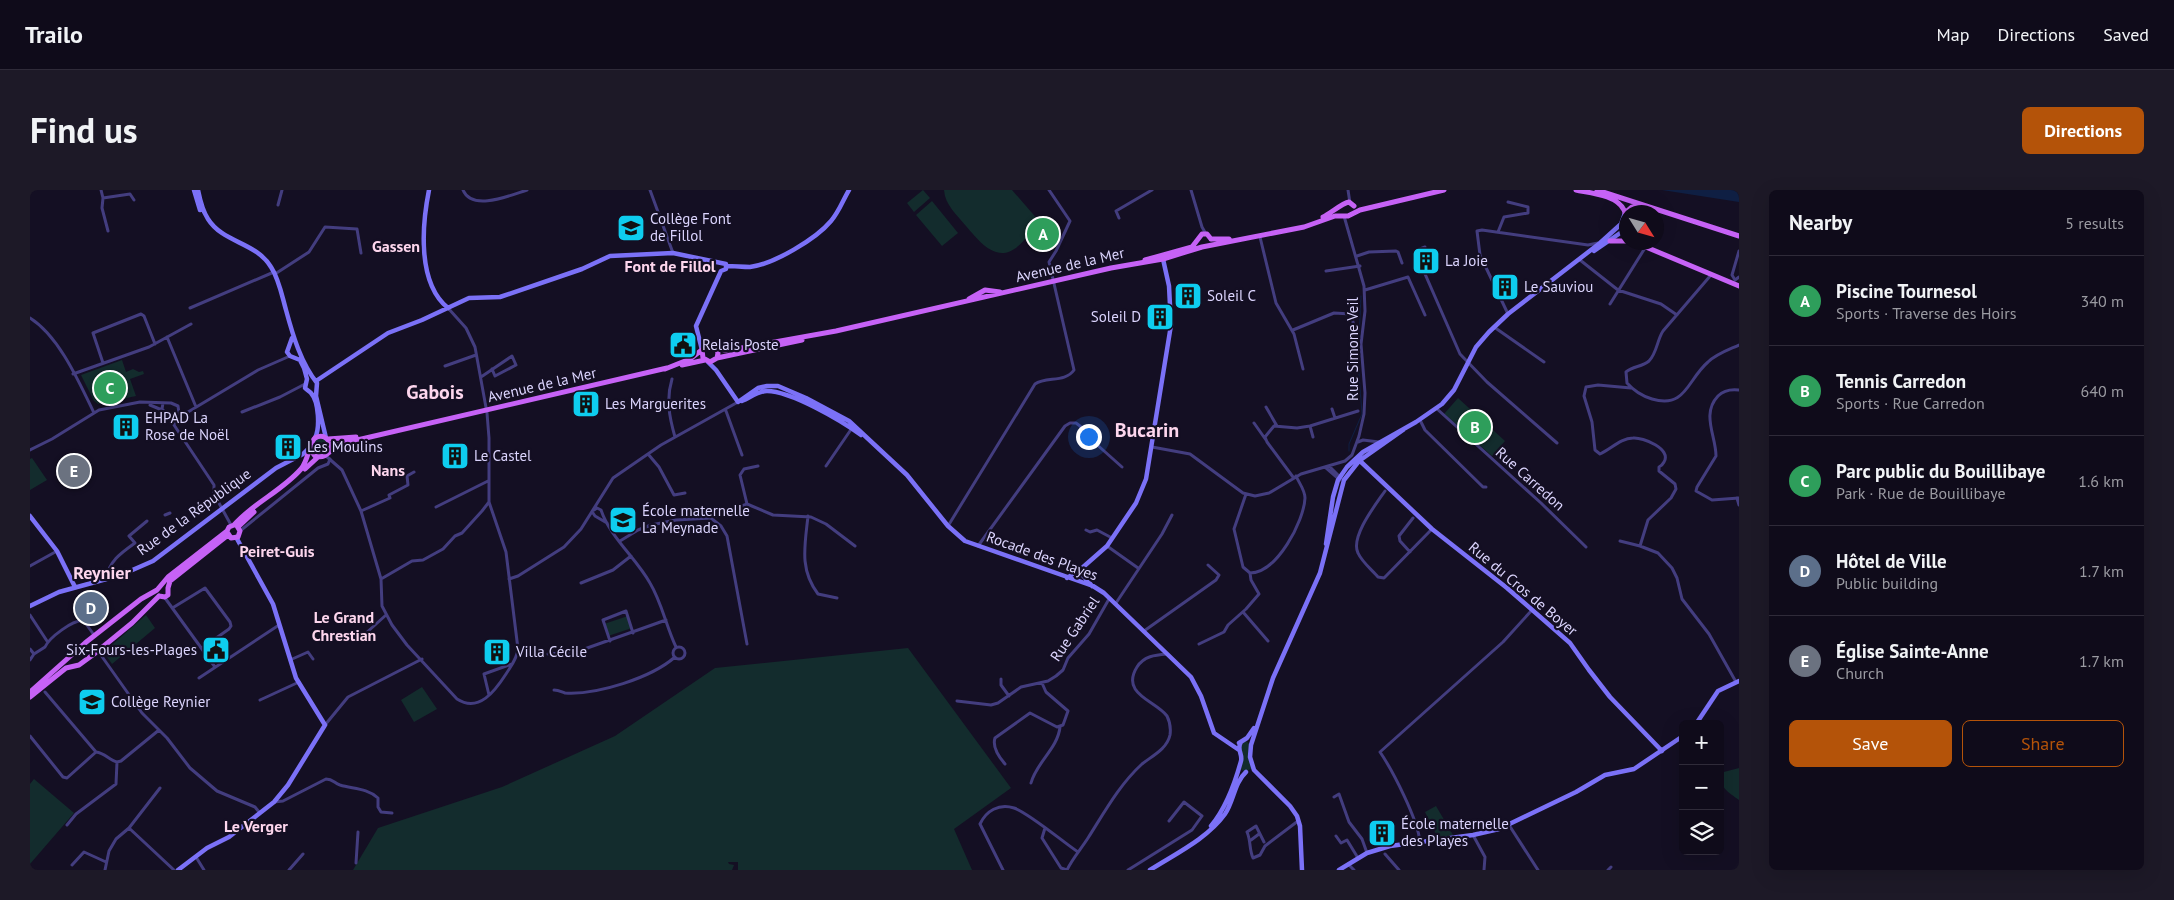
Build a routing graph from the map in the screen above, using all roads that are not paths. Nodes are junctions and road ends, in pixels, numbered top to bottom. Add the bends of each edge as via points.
1 (101, 190) edge
2 (196, 190) edge
3 (282, 190) edge
4 (429, 190) edge
5 (463, 190) edge
6 (527, 190) edge
7 (650, 190) edge
8 (849, 190) edge
9 (1048, 190) edge
10 (1152, 190) edge
11 (1191, 190) edge
12 (1348, 190) edge
13 (1444, 190) edge
14 (1576, 190) edge
15 (1597, 190) edge
16 (103, 198) junction
17 (134, 200) dead end
18 (1630, 201) junction
19 (1508, 202) dead end
20 (278, 205) dead end
21 (1620, 205) edge
22 (1631, 205) edge
23 (1349, 206) junction
24 (1664, 213) edge
25 (1669, 214) junction
26 (1343, 215) junction
27 (1119, 218) dead end
28 (1202, 226) junction
29 (1619, 226) edge
30 (108, 231) dead end
31 (1498, 232) junction
32 (1207, 234) junction
33 (1619, 235) edge
34 (1200, 236) junction
35 (1260, 236) junction
36 (1739, 236) edge
37 (1211, 239) junction
38 (1610, 241) junction
39 (1619, 241) edge
40 (1198, 242) junction
41 (1600, 243) junction
42 (1588, 245) junction
43 (1210, 246) junction
44 (1202, 247) junction
45 (1425, 247) dead end
46 (1644, 250) edge
47 (1650, 250) edge
48 (1739, 251) edge
49 (1588, 252) junction
50 (361, 253) dead end
51 (673, 253) junction
52 (1356, 256) junction
53 (1163, 259) junction
54 (1580, 260) junction
55 (1140, 262) junction
56 (1402, 263) dead end
57 (718, 264) junction
58 (1573, 264) junction
59 (727, 266) junction
60 (1360, 266) junction
61 (721, 271) junction
62 (1326, 271) dead end
63 (275, 273) junction
64 (1710, 275) junction
65 (1739, 277) edge
66 (1053, 282) junction
67 (1736, 283) edge
68 (1364, 290) junction
69 (1618, 290) junction
70 (1610, 304) dead end
71 (190, 308) dead end
72 (448, 308) junction
73 (1508, 314) junction
74 (1425, 315) dead end
75 (1677, 315) junction
76 (30, 318) edge
77 (191, 324) dead end
78 (1354, 326) dead end
79 (1494, 326) junction
80 (1292, 330) junction
81 (836, 331) junction
82 (293, 336) junction
83 (167, 337) junction
84 (699, 338) junction
85 (155, 344) junction
86 (290, 345) junction
87 (710, 345) junction
88 (296, 346) junction
89 (1739, 346) edge
90 (716, 348) junction
91 (702, 350) junction
92 (298, 352) junction
93 (290, 355) junction
94 (476, 355) junction
95 (716, 359) junction
96 (706, 361) junction
97 (1544, 362) dead end
98 (103, 363) junction
99 (1467, 363) junction
100 (445, 366) dead end
101 (492, 369) junction
102 (665, 369) junction
103 (1303, 369) dead end
104 (716, 370) junction
105 (74, 374) junction
106 (481, 377) junction
107 (672, 378) dead end
108 (309, 384) junction
109 (1631, 388) junction
110 (316, 390) junction
111 (1739, 390) edge
112 (738, 402) junction
113 (147, 403) junction
114 (164, 403) junction
115 (1266, 407) dead end
116 (179, 408) junction
117 (194, 408) junction
118 (1332, 408) dead end
119 (1436, 408) junction
120 (162, 410) junction
121 (487, 410) junction
122 (726, 411) junction
123 (1358, 411) dead end
124 (94, 412) junction
125 (242, 412) dead end
126 (176, 415) junction
127 (1335, 418) junction
128 (1418, 421) junction
129 (1254, 422) dead end
130 (1277, 426) junction
131 (1310, 426) junction
132 (853, 427) junction
133 (1403, 430) junction
134 (366, 437) junction
135 (675, 437) junction
136 (1313, 437) dead end
137 (315, 438) junction
138 (327, 439) junction
139 (1268, 442) junction
140 (1357, 442) junction
141 (1379, 442) junction
142 (1557, 443) dead end
143 (1152, 447) junction
144 (310, 448) junction
145 (331, 448) junction
146 (30, 450) edge
147 (648, 454) junction
148 (742, 455) dead end
149 (318, 457) junction
150 (328, 458) junction
151 (1358, 459) junction
152 (758, 466) dead end
153 (826, 466) dead end
154 (1327, 466) junction
155 (1122, 467) dead end
156 (414, 472) dead end
157 (1348, 474) junction
158 (1294, 477) junction
159 (1340, 479) junction
160 (488, 480) junction
161 (1341, 486) junction
162 (1486, 487) dead end
163 (1385, 491) dead end
164 (685, 493) dead end
165 (1246, 494) junction
166 (600, 497) junction
167 (1738, 498) edge
168 (488, 502) junction
169 (748, 504) junction
170 (1739, 505) edge
171 (436, 507) dead end
172 (222, 510) junction
173 (361, 511) junction
174 (601, 511) junction
175 (170, 513) dead end
176 (595, 514) junction
177 (165, 515) dead end
178 (1172, 515) dead end
179 (30, 516) edge
180 (808, 516) junction
181 (711, 518) junction
182 (1412, 518) dead end
183 (147, 521) dead end
184 (608, 523) junction
185 (948, 526) junction
186 (236, 527) junction
187 (1432, 529) junction
188 (1086, 530) dead end
189 (228, 533) junction
190 (236, 537) junction
191 (1112, 539) junction
192 (620, 541) junction
193 (1620, 541) dead end
194 (855, 546) dead end
195 (977, 546) junction
196 (1107, 546) junction
197 (1640, 546) junction
198 (1586, 547) dead end
199 (57, 551) junction
200 (1326, 551) junction
201 (1410, 552) junction
202 (631, 556) junction
203 (1208, 565) dead end
204 (30, 566) edge
205 (1138, 568) junction
206 (1080, 571) junction
207 (1250, 573) junction
208 (106, 579) junction
209 (381, 579) junction
210 (509, 579) junction
211 (1073, 579) junction
212 (581, 583) dead end
213 (1093, 586) junction
214 (76, 587) junction
215 (159, 588) junction
216 (168, 588) junction
217 (165, 597) junction
218 (837, 598) dead end
219 (1110, 598) junction
220 (1116, 603) junction
221 (30, 606) edge
222 (174, 608) junction
223 (1532, 610) junction
224 (1243, 612) junction
225 (30, 615) edge
226 (386, 615) junction
227 (666, 620) junction
228 (280, 625) junction
229 (1144, 632) junction
230 (633, 633) junction
231 (365, 634) dead end
232 (94, 636) junction
233 (47, 641) junction
234 (610, 641) junction
235 (1268, 642) dead end
236 (747, 644) dead end
237 (1199, 644) dead end
238 (202, 648) junction
239 (676, 648) junction
240 (30, 649) edge
241 (98, 650) junction
242 (34, 654) junction
243 (548, 654) dead end
244 (1168, 654) junction
245 (675, 657) junction
246 (31, 659) edge
247 (69, 659) junction
248 (313, 659) dead end
249 (422, 659) junction
250 (290, 660) junction
251 (513, 664) junction
252 (72, 666) junction
253 (215, 668) junction
254 (199, 678) dead end
255 (1001, 679) dead end
256 (299, 682) junction
257 (1738, 682) edge
258 (1042, 683) junction
259 (554, 690) dead end
260 (30, 692) edge
261 (45, 692) dead end
262 (490, 695) junction
263 (1009, 696) junction
264 (30, 697) edge
265 (260, 700) dead end
266 (957, 701) dead end
267 (1259, 720) junction
268 (1699, 720) edge
269 (325, 725) junction
270 (1060, 727) junction
271 (159, 730) junction
272 (30, 736) edge
273 (1679, 739) edge
274 (1242, 742) junction
275 (1232, 744) junction
276 (1251, 745) junction
277 (1239, 750) junction
278 (1662, 751) junction
279 (96, 752) junction
280 (117, 762) junction
281 (1005, 764) dead end
282 (1239, 766) junction
283 (1249, 771) junction
284 (1031, 783) dead end
285 (160, 788) dead end
286 (1334, 797) dead end
287 (274, 802) junction
288 (259, 812) junction
289 (392, 813) dead end
290 (1299, 820) junction
291 (1169, 821) dead end
292 (67, 825) dead end
293 (1509, 825) junction
294 (129, 828) junction
295 (1044, 828) junction
296 (358, 832) dead end
297 (1259, 834) junction
298 (1473, 835) junction
299 (1202, 836) junction
300 (1336, 837) dead end
301 (1250, 840) junction
302 (1420, 842) junction
303 (1266, 844) junction
304 (1078, 852) junction
305 (1367, 853) junction
306 (303, 854) dead end
307 (1385, 854) dead end
308 (196, 856) junction
309 (1358, 858) junction
310 (106, 862) junction
311 (356, 863) dead end
312 (72, 864) dead end
313 (1348, 864) junction
314 (105, 870) edge
315 (174, 870) edge
316 (178, 870) edge
317 (204, 870) edge
318 (289, 870) edge
319 (1003, 870) edge
320 (1067, 870) edge
321 (1128, 870) edge
322 (1150, 870) edge
323 (1306, 870) edge
324 (1339, 870) edge
325 (1354, 870) edge
326 (1399, 870) edge
327 (1484, 870) edge
328 (1538, 870) edge

1 - 16 street
2 - 63 street via 202,215 210,228 226,240 249,247 265,258
3 - 20 street
4 - 72 street via 423,228 424,255 436,292
5 - 6 street via 468,197 480,202
7 - 51 street
8 - 59 street via 832,220 796,248 751,267
9 - 66 street via 1070,224 1050,258
10 - 27 street via 1116,211
11 - 28 street
12 - 23 street
13 - 23 main road
14 - 21 main road via 1612,199
15 - 18 main road
16 - 17 street via 130,194
16 - 30 street
18 - 22 street
18 - 25 main road
19 - 31 street via 1525,205 1528,213 1504,217
23 - 26 main road
23 - 26 main road via 1350,216
23 - 37 main road via 1297,227 1237,238
24 - 25 main road
25 - 36 main road
26 - 35 main road
26 - 52 street, Rue Simone Veil
28 - 32 street
28 - 34 street
29 - 41 street
31 - 42 street
31 - 73 street via 1477,231 1480,254
32 - 34 main road
32 - 37 main road
33 - 38 street
34 - 40 main road
35 - 43 main road
35 - 80 street via 1276,303
37 - 43 main road
38 - 39 main road
38 - 54 street
40 - 44 main road
40 - 55 main road, Avenue de la Mer via 1192,247
41 - 42 street
41 - 49 street
42 - 49 street
43 - 44 main road
44 - 53 main road, Avenue de la Mer
45 - 99 street via 1415,251 1460,354
46 - 69 street
47 - 64 main road
48 - 67 street via 1732,275
49 - 58 street
50 - 63 street via 357,229 324,227 309,252
51 - 57 street
51 - 72 street via 610,256 500,297 474,296
52 - 56 street via 1396,251
52 - 60 street, Rue Simone Veil
53 - 55 main road, Avenue de la Mer
53 - 143 street via 1172,325
54 - 58 street
54 - 69 street
55 - 66 main road, Avenue de la Mer
57 - 59 street via 723,262
57 - 61 street
58 - 73 street
59 - 61 street
60 - 62 street
60 - 68 street, Rue Simone Veil
61 - 84 street via 696,326
63 - 71 street
63 - 82 street
64 - 67 main road
64 - 75 street
65 - 67 street
66 - 81 main road, Avenue de la Mer
66 - 185 street via 1074,370 1066,376 1035,384
68 - 74 street via 1408,277
68 - 140 street, Rue Simone Veil via 1361,344 1365,394
69 - 70 street
69 - 75 street via 1661,304
72 - 94 street via 466,328
72 - 108 street via 388,332
73 - 79 street
75 - 109 street via 1657,340 1650,360 1626,372
76 - 105 street via 52,338
77 - 83 street
78 - 80 street via 1351,314 1334,313
79 - 97 street
79 - 99 street via 1476,346
80 - 103 street
81 - 90 main road, Avenue de la Mer via 750,347
81 - 95 main road, Avenue de la Mer
82 - 86 street
82 - 88 street
83 - 85 street
83 - 117 street
84 - 87 street
84 - 91 street
85 - 98 street
85 - 98 street via 143,314 93,333
86 - 88 street
86 - 93 street
87 - 90 main road
87 - 91 main road
88 - 92 street
89 - 109 street via 1709,361 1682,395 1672,402 1652,399
90 - 95 main road
91 - 96 main road
91 - 102 main road, Avenue de la Mer via 690,359
92 - 93 street
92 - 108 street
93 - 108 street via 302,363
93 - 117 street
94 - 100 street
94 - 106 street
95 - 96 main road
95 - 104 street
96 - 102 main road, Avenue de la Mer
96 - 104 street
98 - 105 street
99 - 119 street via 1454,390
99 - 142 street
101 - 101 street via 512,356 516,365 495,376
101 - 106 street
102 - 121 main road, Avenue de la Mer
104 - 112 street
105 - 124 street
106 - 121 street
107 - 135 street via 668,405
108 - 110 street
108 - 110 street via 318,385
108 - 125 street
108 - 137 street via 319,425
109 - 197 street via 1598,384 1586,387 1584,396 1592,422 1595,450 1600,454 1627,439 1641,438 1657,446 1665,457 1659,471 1676,488 1671,498 1648,520
110 - 138 street
111 - 167 street via 1722,392 1709,411 1716,456 1696,491 1712,500
112 - 122 street, Rocade des Playes
112 - 132 street, Rocade des Playes via 758,388 778,386 814,401
113 - 114 street
113 - 120 street
113 - 124 street via 133,402
114 - 116 street
114 - 120 street
115 - 130 street
116 - 117 street
116 - 126 street
117 - 126 street
118 - 127 street
119 - 128 street
119 - 198 street, Rue Carredon
120 - 126 street
121 - 134 main road, Avenue de la Mer
121 - 160 street
122 - 135 street, Rocade des Playes
122 - 148 street
123 - 127 street
124 - 146 street
126 - 172 street via 174,425 214,485 214,494
127 - 131 street
128 - 133 street
128 - 162 street
129 - 139 street
130 - 131 street
130 - 139 street via 1265,436
131 - 136 street
132 - 153 street
132 - 185 street, Rocade des Playes via 910,478
133 - 141 street
133 - 151 street
134 - 138 main road
134 - 145 main road
135 - 147 street, Rocade des Playes
137 - 138 main road
137 - 144 main road
138 - 145 main road
139 - 158 street
140 - 141 street
140 - 154 street, Rue Simone Veil via 1348,459
141 - 151 street
143 - 165 street via 1190,454
143 - 191 street via 1142,492
144 - 149 main road
144 - 172 street, Rue de la République via 276,468
144 - 186 main road via 306,462 295,476
145 - 150 main road
147 - 164 street via 674,495
147 - 166 street, Rocade des Playes via 613,478
149 - 150 main road
149 - 186 main road
150 - 173 street via 342,470
150 - 186 street via 328,464
151 - 157 street
151 - 159 street
151 - 187 street, Rue du Cros de Boyer
152 - 169 street via 744,469 740,475
154 - 158 street, Rue Simone Veil
154 - 159 street
155 - 195 street via 1080,426 1070,422
156 - 173 street via 407,476 406,488
157 - 159 street
157 - 161 street
158 - 165 street, Rue Simone Veil via 1264,494
158 - 207 street via 1305,495 1296,528 1287,545 1269,565
159 - 161 street
159 - 200 street via 1333,498
160 - 168 street
160 - 171 street
161 - 200 street
163 - 201 street via 1364,521 1357,552 1378,577 1384,578
165 - 207 street via 1234,529 1243,567
166 - 174 street
166 - 176 street, Rocade des Playes
167 - 170 street
168 - 209 street via 444,549
168 - 210 street via 506,552
169 - 180 street via 773,514
169 - 181 street
172 - 186 street
172 - 208 street, Rue de la République via 152,560
173 - 209 street
174 - 176 street
174 - 176 street via 597,508
174 - 184 street
175 - 177 street
176 - 184 street
176 - 210 street via 564,547
178 - 205 street
179 - 199 street
180 - 194 street via 826,524
180 - 218 street via 805,566 818,594
181 - 192 street via 660,523 638,530
181 - 236 street via 727,536
182 - 201 street via 1399,536
183 - 208 street via 129,536 135,543 114,559
184 - 192 street
185 - 195 street, Rocade des Playes via 965,541
186 - 189 main road
186 - 190 main road
187 - 201 street
187 - 223 street, Rue du Cros de Boyer
188 - 191 street via 1097,530
189 - 190 main road
189 - 215 main road via 168,577
189 - 216 main road via 170,581
190 - 228 street via 273,604
191 - 196 street
192 - 202 street
193 - 197 street
195 - 211 street, Rocade des Playes
196 - 205 street
196 - 206 street
197 - 257 street via 1658,553 1672,568 1682,599 1709,634
199 - 204 street
199 - 214 street
200 - 267 street via 1317,580 1272,678
202 - 212 street via 613,570
202 - 227 street via 654,589
203 - 229 street via 1217,572 1216,580
205 - 220 street
206 - 211 street
206 - 213 street
207 - 224 street via 1259,594
208 - 214 street, Rue de la République
209 - 226 street via 381,601
210 - 251 street via 518,649
211 - 213 street, Rocade des Playes
213 - 219 street, Rocade des Playes
214 - 221 street, Rue de la République
215 - 216 main road via 164,585
215 - 217 main road
215 - 232 main road
216 - 217 main road
217 - 222 street
217 - 241 main road
219 - 220 street, Rocade des Playes
219 - 258 street, Rue Gabriel via 1063,670
220 - 229 street, Rocade des Playes
222 - 238 street
222 - 238 street via 202,589 207,590 232,626
223 - 278 street, Rue du Cros de Boyer via 1570,643 1608,695
223 - 302 street via 1503,642 1380,752 1404,799
224 - 235 street
224 - 237 street via 1217,637
225 - 233 street
226 - 231 street
226 - 249 street via 396,632
227 - 230 street
227 - 239 street
228 - 250 street
228 - 253 street
229 - 244 street, Rocade des Playes
230 - 234 street
230 - 234 street via 626,612 603,620
232 - 233 street via 81,620
232 - 247 main road
233 - 242 street via 46,647
234 - 243 street via 569,654
238 - 253 street
239 - 245 street via 673,652
239 - 245 street via 685,652 682,658
240 - 242 street
241 - 252 main road via 79,665
241 - 271 street via 122,687
242 - 246 street
244 - 275 street, Rocade des Playes via 1191,678 1214,733
244 - 304 street via 1145,659 1135,670 1133,679 1138,693 1168,718 1171,728 1166,745 1124,783
245 - 259 street via 656,671 623,683 566,693
247 - 252 main road
247 - 260 main road
248 - 250 street via 308,652
249 - 262 street via 464,703 486,700
249 - 269 street via 348,697
250 - 256 street
251 - 262 street
251 - 262 street via 484,674
252 - 264 main road
253 - 254 street
255 - 263 street via 1000,685
256 - 265 street
256 - 269 street
257 - 268 street via 1718,691
258 - 263 street, Rue Gabriel via 1026,684
258 - 270 street via 1046,692 1068,711
261 - 279 street
263 - 266 street, Rue Gabriel via 991,705
267 - 274 street
267 - 276 street
269 - 287 street
270 - 281 street via 1030,713 1026,715 994,741
270 - 284 street
271 - 280 street
271 - 288 street via 190,768 211,786
272 - 279 street via 67,778
273 - 278 street
274 - 275 street
274 - 276 street
274 - 277 street
275 - 277 street, Rocade des Playes
276 - 283 street
277 - 282 street
278 - 293 street via 1634,769 1605,775
279 - 280 street
280 - 292 street via 116,784 76,814
282 - 283 street via 1242,771
282 - 299 street via 1222,810
283 - 290 street via 1290,806
283 - 299 street via 1239,780 1226,812
285 - 294 street
286 - 305 street via 1339,794 1349,822 1362,839
287 - 288 street
287 - 289 street via 332,779 338,784 373,793 378,798 381,812
288 - 308 street via 229,837
290 - 303 street
290 - 323 street
291 - 321 street via 1184,802 1202,816 1192,830
293 - 298 street
293 - 328 street
294 - 310 street via 116,839
294 - 315 street
295 - 304 street
295 - 319 street via 1014,808 1000,807 987,813 980,824 981,829
295 - 320 street via 1042,838 1061,868
296 - 311 street
297 - 301 street
297 - 301 street via 1256,826 1247,832
297 - 303 street
298 - 302 street
298 - 327 street via 1485,857
299 - 322 street
300 - 309 street via 1341,843 1346,840
301 - 303 street via 1253,858 1260,855
302 - 305 street
304 - 320 street
305 - 309 street
306 - 318 street
307 - 326 street
308 - 316 street
308 - 317 street
309 - 313 street
310 - 312 street via 84,852
310 - 314 street
313 - 324 street
313 - 325 street

